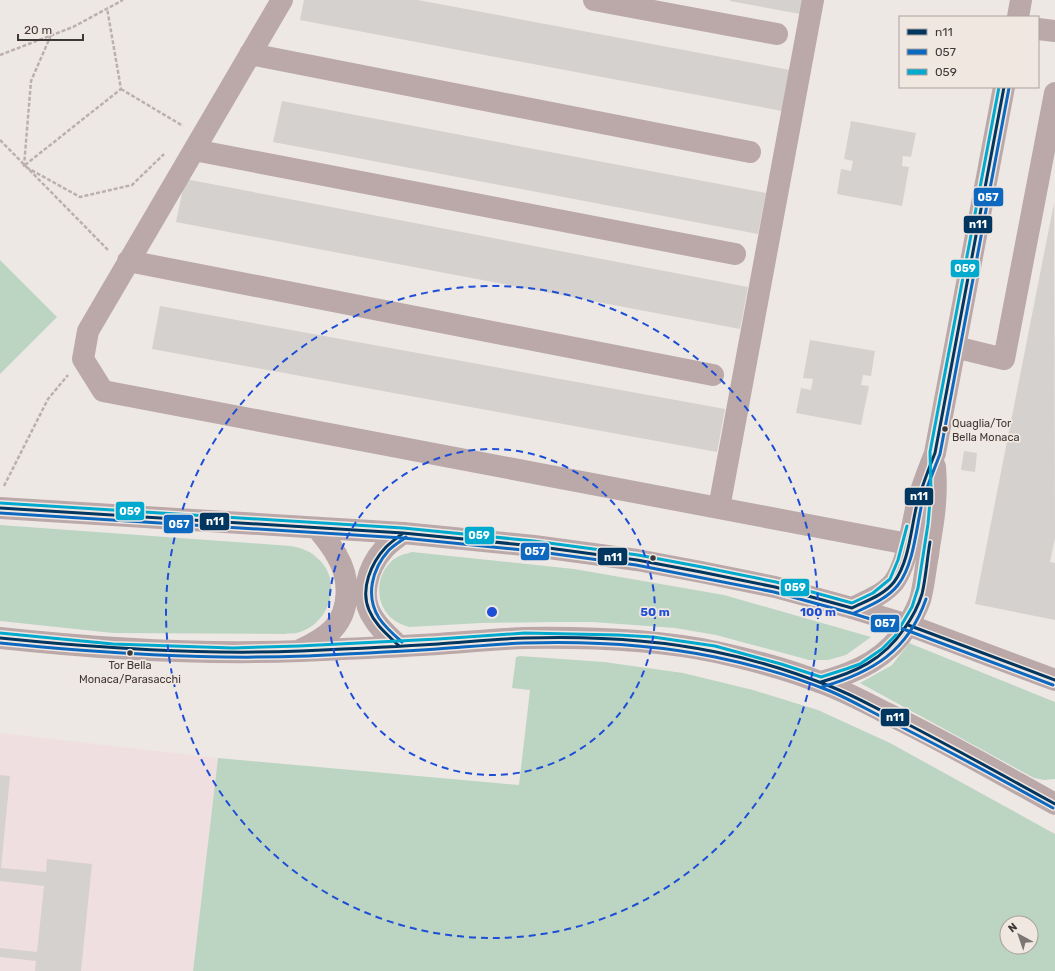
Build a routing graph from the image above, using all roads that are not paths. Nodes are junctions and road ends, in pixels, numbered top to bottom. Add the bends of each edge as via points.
1 (282, 0) edge
2 (594, 0) edge
3 (813, 0) edge
4 (1021, 0) edge
5 (1018, 16) edge
6 (1039, 29) edge
7 (1055, 31) edge
8 (777, 34) dead end
9 (250, 54) junction
10 (1004, 88) edge
11 (1055, 93) edge
12 (194, 150) junction
13 (750, 152) dead end
14 (734, 254) dead end
15 (125, 267) junction
16 (955, 347) junction
17 (713, 375) dead end
18 (935, 454) junction
19 (2, 497) edge
20 (719, 508) junction
21 (317, 528) junction
22 (403, 533) junction
23 (908, 544) junction
24 (852, 608) junction
25 (908, 625) junction
26 (0, 638) edge
27 (399, 646) junction
28 (299, 651) junction
29 (1055, 680) edge
30 (821, 682) junction
31 (1055, 804) edge

1 - 9 street
2 - 8 street
3 - 20 street
4 - 5 street
6 - 7 street
9 - 12 street
9 - 13 street
10 - 16 street
11 - 16 street via 1004,359
12 - 14 street
12 - 15 street
15 - 17 street
15 - 20 street via 88,331 83,359 103,391
16 - 18 street
18 - 23 street via 919,498
18 - 25 street via 935,507 926,573 920,599
19 - 21 main road
20 - 23 street
21 - 22 main road
21 - 28 main road via 341,564 346,582 346,602 344,612 333,629 323,638
22 - 24 main road via 534,546 637,560 775,587
22 - 27 street via 376,558 366,589 369,611
23 - 24 street via 894,582 876,597
24 - 25 main road
25 - 29 main road
25 - 30 street via 899,639 877,659 848,674
26 - 28 main road via 158,651
27 - 28 main road
27 - 30 main road via 525,638 652,642 736,657
30 - 31 main road via 917,728

